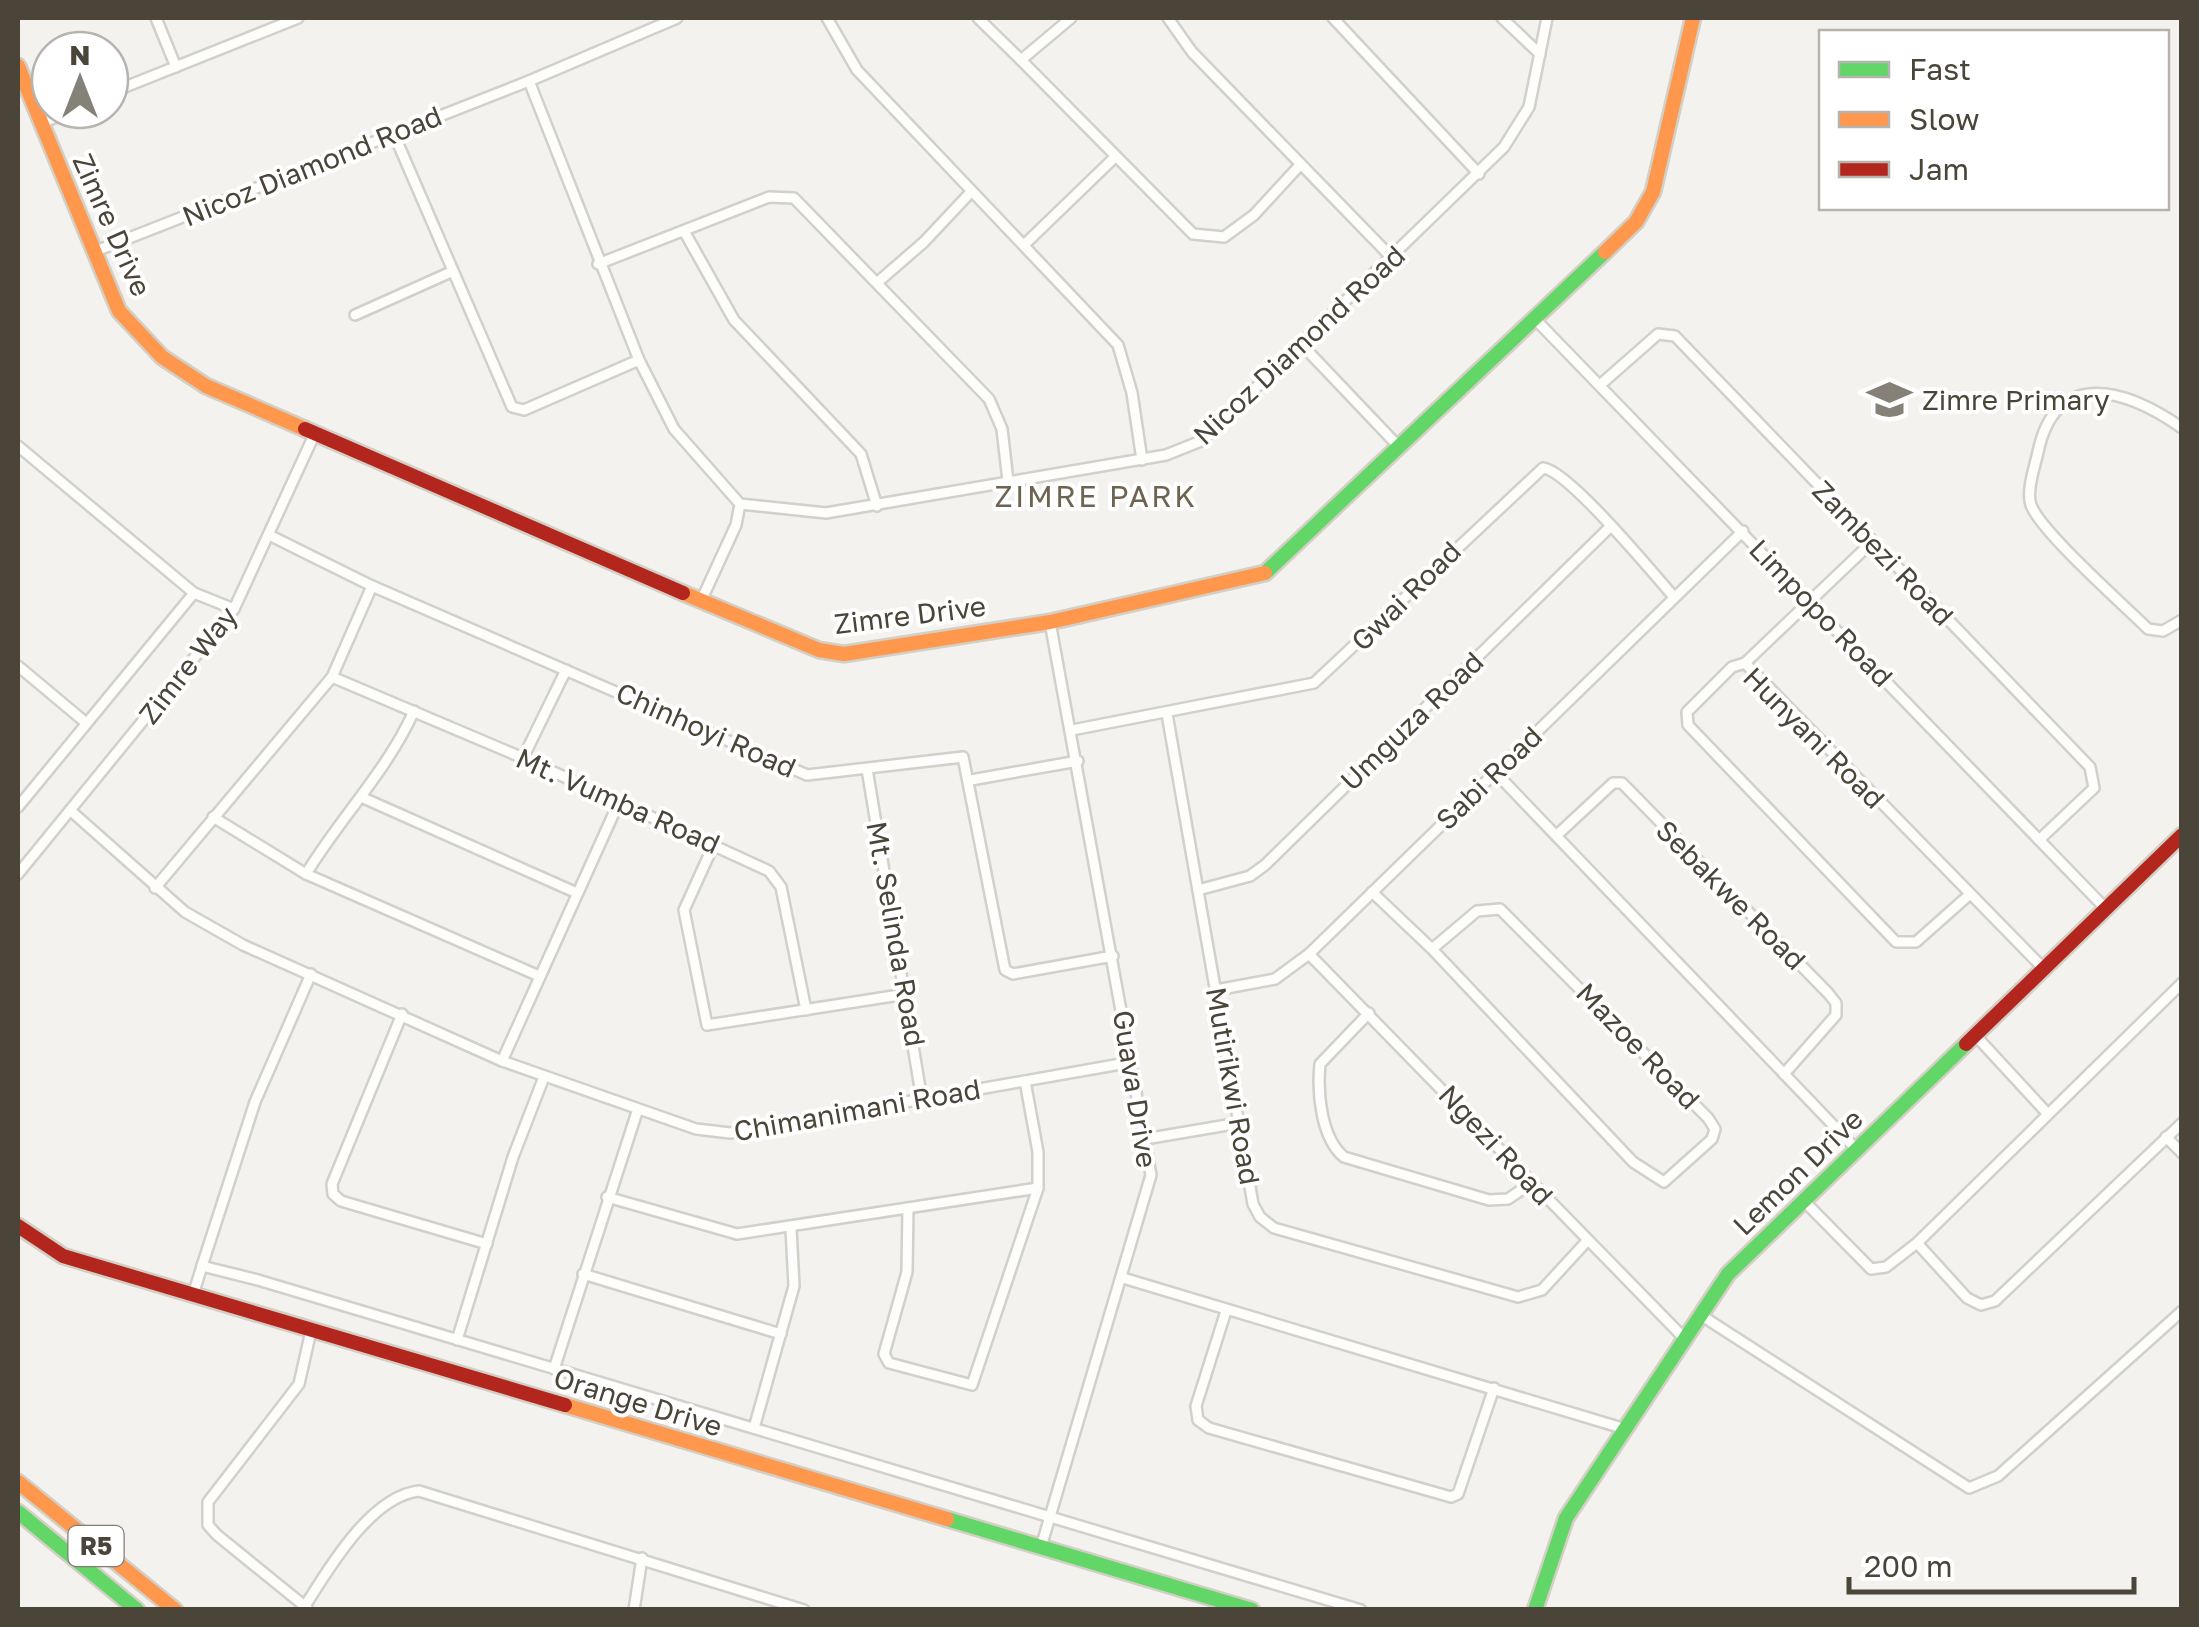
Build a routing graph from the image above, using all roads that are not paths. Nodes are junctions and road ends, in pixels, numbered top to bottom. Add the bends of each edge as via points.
1 (156, 18) edge
2 (298, 18) edge
3 (678, 18) edge
4 (827, 18) edge
5 (978, 18) edge
6 (1071, 18) edge
7 (1168, 18) edge
8 (1333, 18) edge
9 (1502, 18) edge
10 (1547, 18) edge
11 (1693, 18) edge
12 (1540, 54) junction
13 (1021, 60) junction
14 (18, 66) edge
15 (176, 66) junction
16 (529, 81) junction
17 (130, 85) edge
18 (30, 98) edge
19 (43, 130) edge
20 (392, 132) junction
21 (1114, 158) junction
22 (1300, 165) junction
23 (1479, 174) junction
24 (970, 193) junction
25 (684, 231) junction
26 (1024, 246) junction
27 (96, 251) junction
28 (1393, 258) junction
29 (598, 264) junction
30 (451, 272) junction
31 (879, 281) junction
32 (355, 315) dead end
33 (1536, 320) junction
34 (1303, 346) junction
35 (639, 360) junction
36 (1600, 385) junction
37 (2182, 428) edge
38 (316, 430) junction
39 (18, 446) edge
40 (1400, 448) junction
41 (1142, 460) junction
42 (1008, 480) junction
43 (740, 504) junction
44 (877, 506) junction
45 (1611, 526) junction
46 (1743, 531) junction
47 (269, 536) junction
48 (1872, 542) junction
49 (372, 586) junction
50 (194, 593) junction
51 (1674, 597) junction
52 (701, 601) junction
53 (1810, 602) junction
54 (234, 609) junction
55 (2182, 620) edge
56 (1050, 622) junction
57 (1745, 664) junction
58 (18, 666) edge
59 (566, 670) junction
60 (332, 677) junction
61 (414, 711) junction
62 (1167, 714) junction
63 (84, 722) junction
64 (1072, 730) junction
65 (523, 758) junction
66 (1078, 761) junction
67 (867, 769) junction
68 (1495, 772) junction
69 (971, 780) junction
70 (361, 797) junction
71 (618, 804) junction
72 (18, 807) edge
73 (71, 811) junction
74 (212, 817) junction
75 (2182, 834) edge
76 (1557, 835) junction
77 (2039, 840) junction
78 (714, 844) junction
79 (18, 874) edge
80 (306, 874) junction
81 (154, 888) junction
82 (1198, 890) junction
83 (1372, 892) junction
84 (577, 893) junction
85 (1969, 895) junction
86 (2105, 908) junction
87 (1432, 949) junction
88 (1309, 954) junction
89 (1113, 956) junction
90 (2043, 968) junction
91 (311, 974) junction
92 (540, 976) junction
93 (2182, 982) edge
94 (1216, 990) junction
95 (906, 994) junction
96 (806, 1010) junction
97 (402, 1014) junction
98 (1369, 1014) junction
99 (1975, 1035) junction
100 (502, 1061) junction
101 (1132, 1062) junction
102 (1784, 1074) junction
103 (544, 1077) junction
104 (1026, 1081) junction
105 (922, 1100) junction
106 (636, 1112) junction
107 (2046, 1112) junction
108 (2182, 1123) edge
109 (1239, 1124) junction
110 (2166, 1138) junction
111 (1145, 1139) junction
112 (1857, 1150) junction
113 (2182, 1154) edge
114 (1530, 1184) junction
115 (1038, 1188) junction
116 (607, 1197) junction
117 (1804, 1201) junction
118 (908, 1208) junction
119 (18, 1226) edge
120 (791, 1229) junction
121 (1587, 1241) junction
122 (1917, 1243) junction
123 (487, 1244) junction
124 (202, 1266) junction
125 (583, 1274) junction
126 (1124, 1278) junction
127 (193, 1295) junction
128 (2182, 1310) edge
129 (1226, 1312) junction
130 (1699, 1314) junction
131 (311, 1331) junction
132 (781, 1334) junction
133 (1683, 1337) junction
134 (457, 1340) junction
135 (554, 1369) junction
136 (1494, 1388) junction
137 (754, 1428) junction
138 (1622, 1428) junction
139 (18, 1482) edge
140 (18, 1512) edge
141 (1051, 1517) junction
142 (1041, 1547) junction
143 (642, 1558) junction
144 (770, 1596) junction
145 (1221, 1605) edge
146 (307, 1608) edge
147 (137, 1610) edge
148 (176, 1610) edge
149 (634, 1610) edge
150 (764, 1610) edge
151 (804, 1610) edge
152 (1252, 1610) edge
153 (1362, 1610) edge
154 (1536, 1610) edge

1 - 15 street
2 - 15 street
3 - 16 street, Nicoz Diamond Road
4 - 24 street via 857,70
5 - 13 street
6 - 13 street
7 - 22 street
8 - 23 street
9 - 12 street
10 - 12 street, Nicoz Diamond Road
11 - 33 main road, Zimre Drive via 1654,192 1636,222
12 - 23 street, Nicoz Diamond Road via 1521,124
13 - 21 street
14 - 18 main road, Zimre Drive
15 - 17 street
16 - 20 street, Nicoz Diamond Road
16 - 29 street
19 - 27 main road, Zimre Drive
20 - 27 street, Nicoz Diamond Road
20 - 30 street
21 - 22 street via 1193,234 1214,238 1254,215
21 - 26 street
22 - 28 street
23 - 28 street, Nicoz Diamond Road
24 - 26 street
24 - 31 street
25 - 29 street
25 - 31 street via 769,198 794,198
25 - 44 street via 734,320 862,454
26 - 41 street via 1118,344
27 - 38 main road, Zimre Drive via 119,311 162,357 206,386
28 - 34 street, Nicoz Diamond Road
29 - 35 street
30 - 32 street
30 - 35 street via 512,407 524,410
31 - 42 street via 989,399 1002,430
33 - 36 street, Limpopo Road
33 - 40 main road, Zimre Drive
34 - 40 street
34 - 41 street, Nicoz Diamond Road via 1200,442
35 - 43 street via 674,429
36 - 46 street, Limpopo Road
36 - 48 street, Zambezi Road via 1658,334 1670,333
37 - 55 street via 2136,399 2070,399 2048,416 2030,498 2046,525 2148,629 2163,631
38 - 47 street, Zimre Way
38 - 52 main road, Zimre Drive
39 - 50 street
40 - 56 main road, Zimre Drive via 1262,576
41 - 42 street, Nicoz Diamond Road
42 - 44 street, Nicoz Diamond Road
43 - 44 street, Nicoz Diamond Road via 826,513
43 - 52 street
45 - 51 street, Gwai Road
45 - 62 street, Gwai Road via 1554,470 1538,469 1314,683
45 - 82 street, Umguza Road via 1265,865 1250,876
46 - 51 street, Sabi Road
46 - 53 street, Limpopo Road
47 - 49 street, Chinhoyi Road
47 - 54 street, Zimre Way
48 - 53 street
48 - 77 street, Zambezi Road via 2094,773 2088,795
49 - 59 street, Chinhoyi Road
49 - 60 street
50 - 54 street
50 - 63 street
51 - 68 street, Sabi Road
52 - 56 main road, Zimre Drive via 844,654
53 - 57 street
53 - 77 street, Limpopo Road
54 - 73 street, Zimre Way
56 - 64 street, Guava Drive
57 - 85 street, Hunyani Road
57 - 85 street, Hunyani Road via 1732,667 1694,703 1688,725 1896,942 1916,942
58 - 63 street
59 - 65 street
59 - 67 street, Chinhoyi Road via 807,775
60 - 61 street, Mt. Vumba Road
60 - 74 street
61 - 65 street, Mt. Vumba Road
61 - 70 street
62 - 64 street, Gwai Road
62 - 82 street, Mutirikwi Road
63 - 72 street
64 - 66 street, Guava Drive
65 - 71 street, Mt. Vumba Road
66 - 69 street
66 - 89 street, Guava Drive
67 - 69 street, Chinhoyi Road via 957,754
67 - 95 street, Mt. Selinda Road
68 - 76 street
68 - 83 street, Sabi Road
69 - 89 street via 1005,970
70 - 80 street
70 - 84 street
71 - 78 street, Mt. Vumba Road
71 - 84 street
73 - 79 street, Zimre Way
73 - 81 street, Chimanimani Road
74 - 80 street
74 - 81 street
75 - 86 main road, Lemon Drive
76 - 102 street
76 - 102 street, Sebakwe Road via 1613,783 1622,783 1828,993 1836,1016
77 - 86 street, Limpopo Road
78 - 96 street, Mt. Vumba Road via 770,872 780,888
78 - 96 street via 684,910 705,1023 715,1027
80 - 92 street
81 - 91 street, Chimanimani Road via 184,912
82 - 94 street, Mutirikwi Road
83 - 87 street, Mazoe Road
83 - 88 street, Sabi Road
84 - 92 street
85 - 90 street, Hunyani Road
86 - 90 main road, Lemon Drive
87 - 87 street, Mazoe Road via 1645,1170 1664,1182 1712,1138 1708,1118 1500,909 1477,912
88 - 94 street, Sabi Road via 1274,979
88 - 98 street, Ngezi Road
89 - 101 street, Guava Drive
90 - 99 main road, Lemon Drive
91 - 97 street, Chimanimani Road
91 - 124 street via 255,1102
92 - 100 street
93 - 107 street
94 - 109 street, Mutirikwi Road
95 - 96 street
95 - 105 street, Mt. Selinda Road
97 - 100 street, Chimanimani Road
97 - 123 street via 333,1194
98 - 114 street, Ngezi Road
98 - 114 street via 1320,1064 1334,1149 1488,1200 1508,1199
99 - 107 street
99 - 112 main road, Lemon Drive
100 - 103 street, Chimanimani Road
101 - 104 street, Chimanimani Road
101 - 111 street, Guava Drive
102 - 112 street
103 - 106 street, Chimanimani Road
103 - 123 street
104 - 105 street, Chimanimani Road
104 - 115 street
105 - 106 street, Chimanimani Road via 716,1134
106 - 116 street
107 - 122 street
108 - 110 street
109 - 111 street
109 - 121 street, Mutirikwi Road via 1253,1204 1274,1228 1518,1297 1542,1290
110 - 113 street
110 - 122 street via 1987,1304 1966,1298
111 - 126 street, Guava Drive via 1150,1186
112 - 117 main road, Lemon Drive
114 - 121 street, Ngezi Road
115 - 118 street
115 - 118 street via 976,1380 965,1386 889,1362 884,1354 907,1272
116 - 120 street via 738,1234
116 - 125 street
117 - 122 street via 1875,1270
117 - 130 main road, Lemon Drive via 1728,1274
118 - 120 street
119 - 127 main road, Orange Drive via 64,1256
120 - 132 street via 794,1286
121 - 133 street, Ngezi Road
123 - 134 street
124 - 127 street
124 - 134 street
125 - 132 street
125 - 135 street
126 - 129 street
126 - 141 street, Guava Drive
127 - 131 main road, Orange Drive
128 - 130 street via 1998,1476 1969,1488
129 - 136 street
129 - 136 street via 1196,1406 1198,1420 1312,1460 1452,1497
130 - 133 main road, Lemon Drive
131 - 142 main road, Orange Drive
131 - 146 street via 298,1384 206,1512 216,1535
132 - 137 street
133 - 138 main road, Lemon Drive
134 - 135 street
135 - 137 street
136 - 138 street
137 - 141 street
138 - 154 main road, Lemon Drive via 1566,1518
139 - 148 main road, R5
140 - 147 main road, R5
141 - 142 street, Guava Drive
141 - 153 street
142 - 145 main road, Orange Drive
143 - 144 street
143 - 146 street via 419,1491 403,1492 333,1561
143 - 149 street
144 - 150 street
144 - 151 street
145 - 152 main road, Orange Drive

